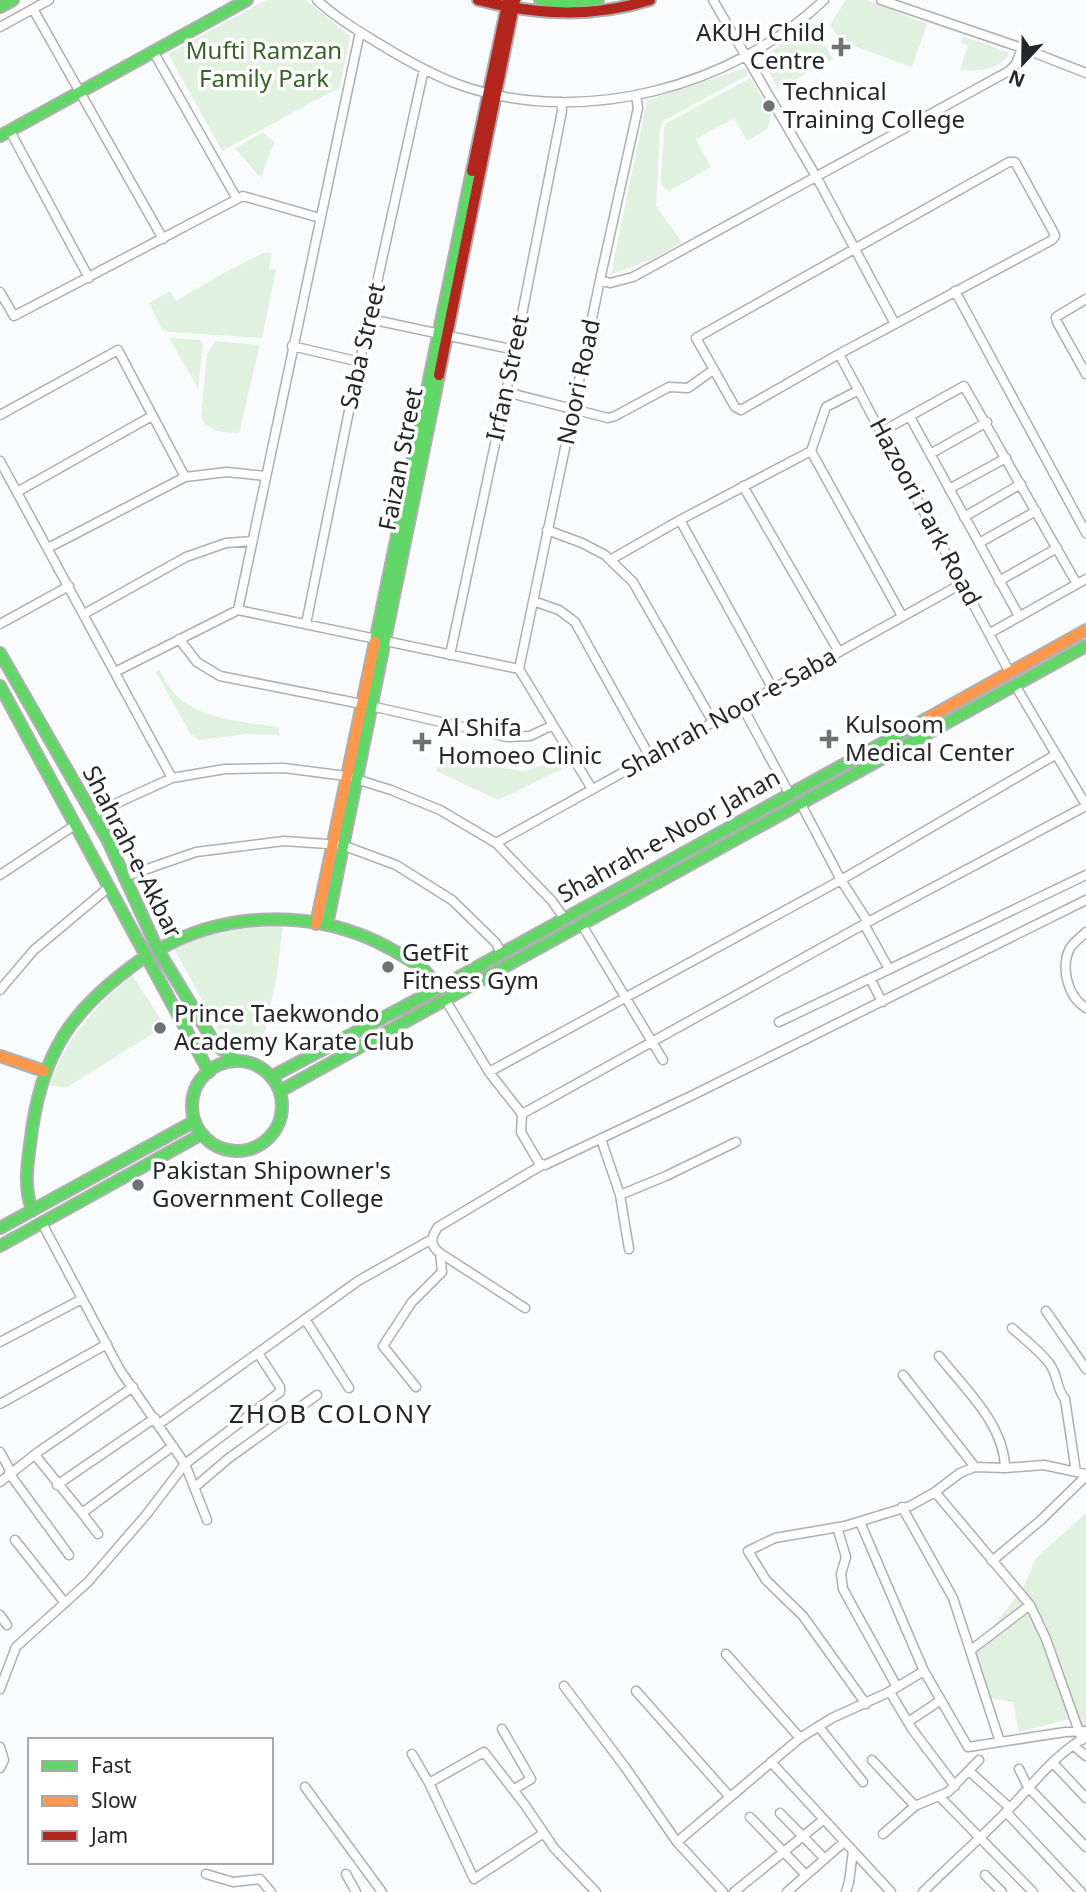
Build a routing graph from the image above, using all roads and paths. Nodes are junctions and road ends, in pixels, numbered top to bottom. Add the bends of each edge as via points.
1 (13, 0) edge
2 (49, 0) edge
3 (247, 0) edge
4 (317, 0) edge
5 (478, 0) edge
6 (540, 0) edge
7 (598, 0) edge
8 (650, 0) edge
9 (713, 0) edge
10 (824, 0) edge
11 (881, 0) edge
12 (511, 4) edge
13 (0, 8) edge
14 (33, 9) junction
15 (0, 27) edge
16 (360, 32) junction
17 (1022, 48) junction
18 (153, 51) junction
19 (744, 57) junction
20 (424, 69) junction
21 (1086, 73) edge
22 (79, 92) junction
23 (492, 92) junction
24 (636, 95) junction
25 (561, 102) junction
26 (5, 133) edge
27 (817, 178) junction
28 (237, 199) junction
29 (320, 218) junction
30 (163, 239) junction
31 (853, 249) junction
32 (89, 278) junction
33 (600, 280) junction
34 (955, 291) junction
35 (0, 292) edge
36 (1086, 299) edge
37 (370, 319) junction
38 (895, 324) junction
39 (442, 335) junction
40 (292, 346) junction
41 (515, 350) junction
42 (839, 354) junction
43 (360, 362) junction
44 (713, 370) junction
45 (1086, 374) edge
46 (859, 390) junction
47 (506, 392) junction
48 (573, 409) junction
49 (0, 415) edge
50 (152, 416) junction
51 (910, 418) junction
52 (987, 422) junction
53 (881, 432) junction
54 (811, 451) junction
55 (930, 454) junction
56 (1006, 458) junction
57 (0, 461) edge
58 (265, 476) junction
59 (185, 477) junction
60 (1021, 484) junction
61 (743, 486) junction
62 (949, 489) junction
63 (17, 492) junction
64 (1036, 511) junction
65 (964, 517) junction
66 (1083, 519) edge
67 (680, 520) junction
68 (547, 530) junction
69 (1086, 533) edge
70 (252, 541) junction
71 (978, 543) junction
72 (48, 548) junction
73 (1057, 548) junction
74 (610, 560) junction
75 (1086, 579) edge
76 (999, 581) junction
77 (962, 583) junction
78 (1077, 584) junction
79 (69, 586) junction
80 (533, 601) junction
81 (238, 610) junction
82 (84, 614) junction
83 (902, 616) junction
84 (1019, 617) junction
85 (0, 624) edge
86 (306, 624) junction
87 (1086, 630) edge
88 (990, 633) junction
89 (179, 639) junction
90 (381, 640) junction
91 (1086, 646) edge
92 (839, 652) junction
93 (0, 653) edge
94 (450, 654) junction
95 (519, 669) junction
96 (1009, 671) junction
97 (115, 672) junction
98 (1015, 685) junction
99 (0, 686) edge
100 (773, 688) junction
101 (367, 705) junction
102 (742, 706) junction
103 (713, 722) junction
104 (553, 725) junction
105 (909, 727) junction
106 (916, 740) junction
107 (1055, 755) junction
108 (650, 757) junction
109 (172, 778) junction
110 (351, 778) junction
111 (592, 789) junction
112 (789, 793) junction
113 (801, 804) junction
114 (1086, 806) edge
115 (93, 814) junction
116 (75, 825) junction
117 (496, 843) junction
118 (337, 844) junction
119 (0, 875) edge
120 (1086, 875) edge
121 (124, 877) junction
122 (841, 880) junction
123 (108, 888) junction
124 (600, 897) junction
125 (1086, 901) edge
126 (608, 910) junction
127 (564, 918) junction
128 (866, 923) junction
129 (321, 925) junction
130 (582, 925) junction
131 (1086, 932) edge
132 (158, 950) junction
133 (501, 953) junction
134 (146, 956) junction
135 (889, 969) junction
136 (870, 978) junction
137 (439, 988) junction
138 (0, 990) edge
139 (445, 999) junction
140 (625, 999) junction
141 (881, 1002) junction
142 (1086, 1008) edge
143 (779, 1021) dead end
144 (653, 1041) junction
145 (0, 1056) edge
146 (663, 1059) dead end
147 (237, 1061) junction
148 (44, 1071) junction
149 (209, 1072) junction
150 (489, 1072) junction
151 (271, 1077) junction
152 (280, 1091) junction
153 (522, 1114) junction
154 (195, 1121) junction
155 (202, 1134) junction
156 (601, 1139) junction
157 (736, 1142) dead end
158 (542, 1165) junction
159 (620, 1195) junction
160 (32, 1209) junction
161 (41, 1223) junction
162 (0, 1228) edge
163 (432, 1239) junction
164 (0, 1246) edge
165 (629, 1249) dead end
166 (440, 1253) junction
167 (82, 1299) junction
168 (525, 1308) dead end
169 (1046, 1311) dead end
170 (306, 1319) junction
171 (1012, 1328) dead end
172 (0, 1342) edge
173 (107, 1344) junction
174 (258, 1353) junction
175 (939, 1356) dead end
176 (1086, 1369) edge
177 (903, 1376) dead end
178 (133, 1387) junction
179 (416, 1387) dead end
180 (349, 1388) dead end
181 (317, 1395) dead end
182 (0, 1404) edge
183 (157, 1421) junction
184 (173, 1446) junction
185 (0, 1452) edge
186 (34, 1455) junction
187 (185, 1464) junction
188 (4, 1465) edge
189 (975, 1467) junction
190 (1005, 1468) junction
191 (1076, 1472) junction
192 (10, 1473) junction
193 (1086, 1475) edge
194 (0, 1482) edge
195 (57, 1485) junction
196 (195, 1487) junction
197 (935, 1492) junction
198 (902, 1507) junction
199 (82, 1513) junction
200 (207, 1520) dead end
201 (860, 1522) junction
202 (837, 1527) junction
203 (99, 1534) dead end
204 (15, 1540) dead end
205 (69, 1555) dead end
206 (992, 1561) junction
207 (65, 1603) junction
208 (1030, 1605) junction
209 (0, 1615) edge
210 (7, 1625) dead end
211 (971, 1650) junction
212 (726, 1654) dead end
213 (924, 1671) junction
214 (564, 1686) dead end
215 (0, 1689) edge
216 (893, 1690) junction
217 (636, 1691) dead end
218 (941, 1700) junction
219 (866, 1704) junction
220 (908, 1723) junction
221 (819, 1727) junction
222 (502, 1728) dead end
223 (1083, 1735) edge
224 (800, 1738) junction
225 (1000, 1742) junction
226 (1073, 1745) junction
227 (0, 1747) edge
228 (412, 1754) dead end
229 (1086, 1756) edge
230 (872, 1760) dead end
231 (979, 1760) dead end
232 (771, 1762) junction
233 (1053, 1763) junction
234 (0, 1769) edge
235 (1019, 1769) dead end
236 (969, 1770) junction
237 (863, 1782) dead end
238 (429, 1783) junction
239 (955, 1786) junction
240 (305, 1787) dead end
241 (1028, 1787) junction
242 (513, 1790) junction
243 (730, 1797) junction
244 (940, 1797) junction
245 (1086, 1798) edge
246 (915, 1806) junction
247 (1008, 1810) junction
248 (780, 1813) dead end
249 (750, 1817) dead end
250 (823, 1819) junction
251 (544, 1833) junction
252 (883, 1834) dead end
253 (804, 1836) junction
254 (978, 1838) junction
255 (677, 1842) junction
256 (844, 1842) junction
257 (1086, 1847) edge
258 (853, 1851) junction
259 (784, 1852) junction
260 (825, 1859) junction
261 (206, 1874) dead end
262 (346, 1874) dead end
263 (806, 1875) junction
264 (985, 1875) dead end
265 (271, 1892) edge
266 (356, 1892) edge
267 (382, 1892) edge
268 (596, 1892) edge
269 (723, 1892) edge
270 (734, 1892) edge
271 (787, 1892) edge
272 (846, 1892) edge
273 (891, 1892) edge
274 (923, 1892) edge
275 (1002, 1892) edge
276 (1032, 1892) edge
277 (1081, 1892) edge

1 - 13 main road
2 - 14 street
3 - 18 main road
4 - 16 street
5 - 12 main road
6 - 7 main road
8 - 12 main road via 599,13 556,14
9 - 19 street
10 - 19 street
11 - 17 street
12 - 23 main road, Faizan Street
14 - 15 street
14 - 22 street
16 - 20 street
16 - 29 street
17 - 21 street
17 - 27 street via 1009,71
18 - 22 main road
18 - 28 street
19 - 24 street via 676,85
19 - 27 street
20 - 23 street
20 - 37 street, Saba Street
22 - 26 main road
22 - 30 street
23 - 25 street
23 - 39 main road, Faizan Street
24 - 25 street
24 - 33 street, Noori Road via 638,108
25 - 41 street, Irfan Street
26 - 32 street
27 - 31 street
27 - 33 street via 633,277 610,283
28 - 29 street via 243,196
28 - 30 street
29 - 40 street
30 - 32 street
31 - 34 street via 1013,161 1055,236
31 - 38 street
31 - 44 street via 696,338
32 - 35 street via 14,317
33 - 48 street, Noori Road
34 - 38 street
34 - 66 street
36 - 45 street via 1056,317
37 - 39 street
37 - 43 street, Saba Street
38 - 42 street
39 - 41 street
39 - 90 main road, Faizan Street
40 - 43 street
40 - 58 street
41 - 47 street, Irfan Street
42 - 44 street via 741,410
42 - 46 street, Hazoori Park Road
43 - 86 street, Saba Street
44 - 48 street via 688,388 668,387 608,418
46 - 53 street, Hazoori Park Road
46 - 54 street via 826,407
47 - 48 street
47 - 94 street, Irfan Street
48 - 68 street, Noori Road
49 - 50 street via 118,350
50 - 59 street
50 - 63 street
51 - 52 street via 964,386
51 - 53 street
51 - 55 street
52 - 55 street
52 - 56 street
53 - 77 street, Hazoori Park Road
54 - 61 street
54 - 83 street
55 - 62 street
56 - 60 street
56 - 62 street
57 - 63 street
58 - 59 street via 227,472
58 - 70 street
59 - 72 street
60 - 64 street
60 - 65 street
61 - 67 street
61 - 92 street
62 - 65 street
63 - 72 street
64 - 71 street
64 - 73 street
65 - 71 street
66 - 69 street
67 - 74 street
67 - 100 street
68 - 74 street
68 - 80 street, Noori Road
70 - 81 street
70 - 82 street via 226,543 186,557
71 - 76 street
72 - 79 street
73 - 76 street
73 - 78 street
74 - 103 street via 633,582
75 - 78 street
76 - 84 street
77 - 83 street, Shahrah Noor-e-Saba
77 - 88 street, Hazoori Park Road
78 - 84 street
79 - 82 street
79 - 85 street
80 - 95 street, Noori Road
80 - 108 street via 559,610 575,622
81 - 86 street
81 - 89 street
82 - 97 street
83 - 92 street, Shahrah Noor-e-Saba
84 - 88 street
86 - 90 street
87 - 96 main road, Shahrah-e-Noor Jahan
88 - 96 street, Hazoori Park Road
89 - 97 street
89 - 101 street via 197,662 220,676
90 - 94 street
90 - 101 main road, Faizan Street
91 - 98 main road, Shahrah-e-Noor Jahan
92 - 100 street, Shahrah Noor-e-Saba
93 - 115 main road, Shahrah-e-Akbar
94 - 95 street
95 - 104 street
96 - 105 main road, Shahrah-e-Noor Jahan
97 - 109 street
98 - 106 main road, Shahrah-e-Noor Jahan
98 - 107 street
99 - 116 main road, Shahrah-e-Akbar
100 - 102 street, Shahrah Noor-e-Saba
101 - 104 street via 507,737 530,736
101 - 110 main road, Faizan Street
102 - 103 street, Shahrah Noor-e-Saba
102 - 112 street
103 - 108 street, Shahrah Noor-e-Saba
104 - 111 street
105 - 106 main road
105 - 112 main road, Shahrah-e-Noor Jahan
106 - 113 main road, Shahrah-e-Noor Jahan
107 - 114 street
107 - 122 street
108 - 111 street, Shahrah Noor-e-Saba
109 - 110 street via 225,769 284,768
109 - 115 street
110 - 117 street via 440,810
110 - 118 main road, Faizan Street
111 - 117 street, Shahrah Noor-e-Saba
112 - 124 main road, Shahrah-e-Noor Jahan
113 - 122 street
113 - 126 main road, Shahrah-e-Noor Jahan
114 - 128 street
115 - 121 main road, Shahrah-e-Akbar
116 - 119 street
116 - 123 main road, Shahrah-e-Akbar
117 - 127 street
118 - 121 street via 284,841 196,852
118 - 129 main road, Faizan Street
118 - 133 street via 396,865 452,900
120 - 135 street
121 - 132 main road, Shahrah-e-Akbar
122 - 128 street
122 - 140 street
123 - 134 main road, Shahrah-e-Akbar
123 - 138 street via 34,950
124 - 126 main road
124 - 127 main road, Shahrah-e-Noor Jahan
125 - 141 street
126 - 130 main road, Shahrah-e-Noor Jahan
127 - 133 main road, Shahrah-e-Noor Jahan
128 - 135 street
128 - 144 street
129 - 132 main road via 257,920 211,926
129 - 137 main road via 347,928 401,956 424,970
130 - 139 main road, Shahrah-e-Noor Jahan
130 - 140 street
131 - 142 street via 1070,950 1067,975 1074,999
132 - 147 main road, Shahrah-e-Akbar via 215,1044
133 - 137 main road, Shahrah-e-Noor Jahan
134 - 148 main road via 89,1000 65,1028
134 - 149 main road, Shahrah-e-Akbar
135 - 136 street
136 - 141 street
136 - 143 street
137 - 151 main road, Shahrah-e-Noor Jahan
139 - 150 street
139 - 152 main road, Shahrah-e-Noor Jahan
140 - 144 street
140 - 150 street
141 - 156 street
144 - 146 street
144 - 153 street
145 - 148 main road
147 - 149 main road
147 - 151 main road via 252,1064
148 - 160 main road via 31,1120 26,1197
149 - 154 main road via 194,1091
150 - 153 street
151 - 152 main road
152 - 155 main road via 283,1100 278,1125 257,1146 234,1151
153 - 158 street via 521,1132
154 - 155 main road
154 - 160 main road
155 - 161 main road
156 - 158 street
156 - 159 street
157 - 159 street
158 - 163 street via 438,1227
159 - 165 street
160 - 162 main road
161 - 164 main road
161 - 167 street
163 - 166 street
163 - 170 street via 358,1281
166 - 168 street
166 - 179 street via 442,1272 412,1302 383,1346
167 - 172 street
167 - 173 street
169 - 176 street
170 - 174 street
170 - 180 street
171 - 191 street via 1056,1374 1065,1399
173 - 178 street
173 - 182 street
174 - 183 street
174 - 187 street via 280,1392
175 - 190 street via 990,1420 1003,1445
177 - 189 street
178 - 183 street
178 - 186 street
181 - 196 street
183 - 184 street
183 - 195 street
184 - 187 street
184 - 199 street
185 - 188 street
186 - 192 street
186 - 195 street
187 - 196 street
187 - 207 street via 96,1573
188 - 192 street
189 - 190 street
189 - 197 street
190 - 191 street via 1044,1465
191 - 193 street
192 - 194 street
192 - 205 street
193 - 206 street
195 - 199 street
196 - 200 street
197 - 198 street
197 - 206 street
198 - 201 street
198 - 211 street via 953,1598
199 - 203 street
201 - 202 street
201 - 213 street
202 - 216 street via 846,1557 843,1589
202 - 219 street via 775,1538 748,1550 766,1580 803,1616
204 - 207 street
206 - 208 street
207 - 215 street via 16,1647
208 - 211 street
208 - 223 street
209 - 210 street
211 - 225 street
212 - 224 street
213 - 216 street
213 - 218 street
214 - 255 street
216 - 219 street
216 - 220 street
217 - 243 street
218 - 220 street
218 - 225 street via 968,1747
219 - 221 street
220 - 239 street
221 - 224 street
221 - 237 street
222 - 242 street via 531,1779
223 - 225 street
223 - 226 street
224 - 232 street
226 - 229 street
226 - 233 street
227 - 234 street via 4,1760
228 - 238 street
230 - 246 street
231 - 236 street
232 - 243 street
232 - 250 street
233 - 241 street
233 - 245 street
235 - 241 street
236 - 239 street
236 - 247 street
238 - 242 street via 484,1752
238 - 251 street via 474,1879
239 - 244 street
240 - 267 street
241 - 247 street
241 - 257 street
242 - 251 street
243 - 255 street
244 - 246 street
244 - 254 street
246 - 252 street
247 - 254 street
247 - 277 street
248 - 253 street
249 - 259 street
250 - 253 street
250 - 256 street
251 - 268 street
253 - 259 street
253 - 260 street
254 - 274 street
254 - 276 street
255 - 269 street
256 - 258 street
256 - 260 street
258 - 272 street
258 - 273 street
259 - 263 street
259 - 270 street
260 - 263 street
261 - 265 street via 233,1882 260,1879
262 - 266 street
263 - 271 street
264 - 275 street

